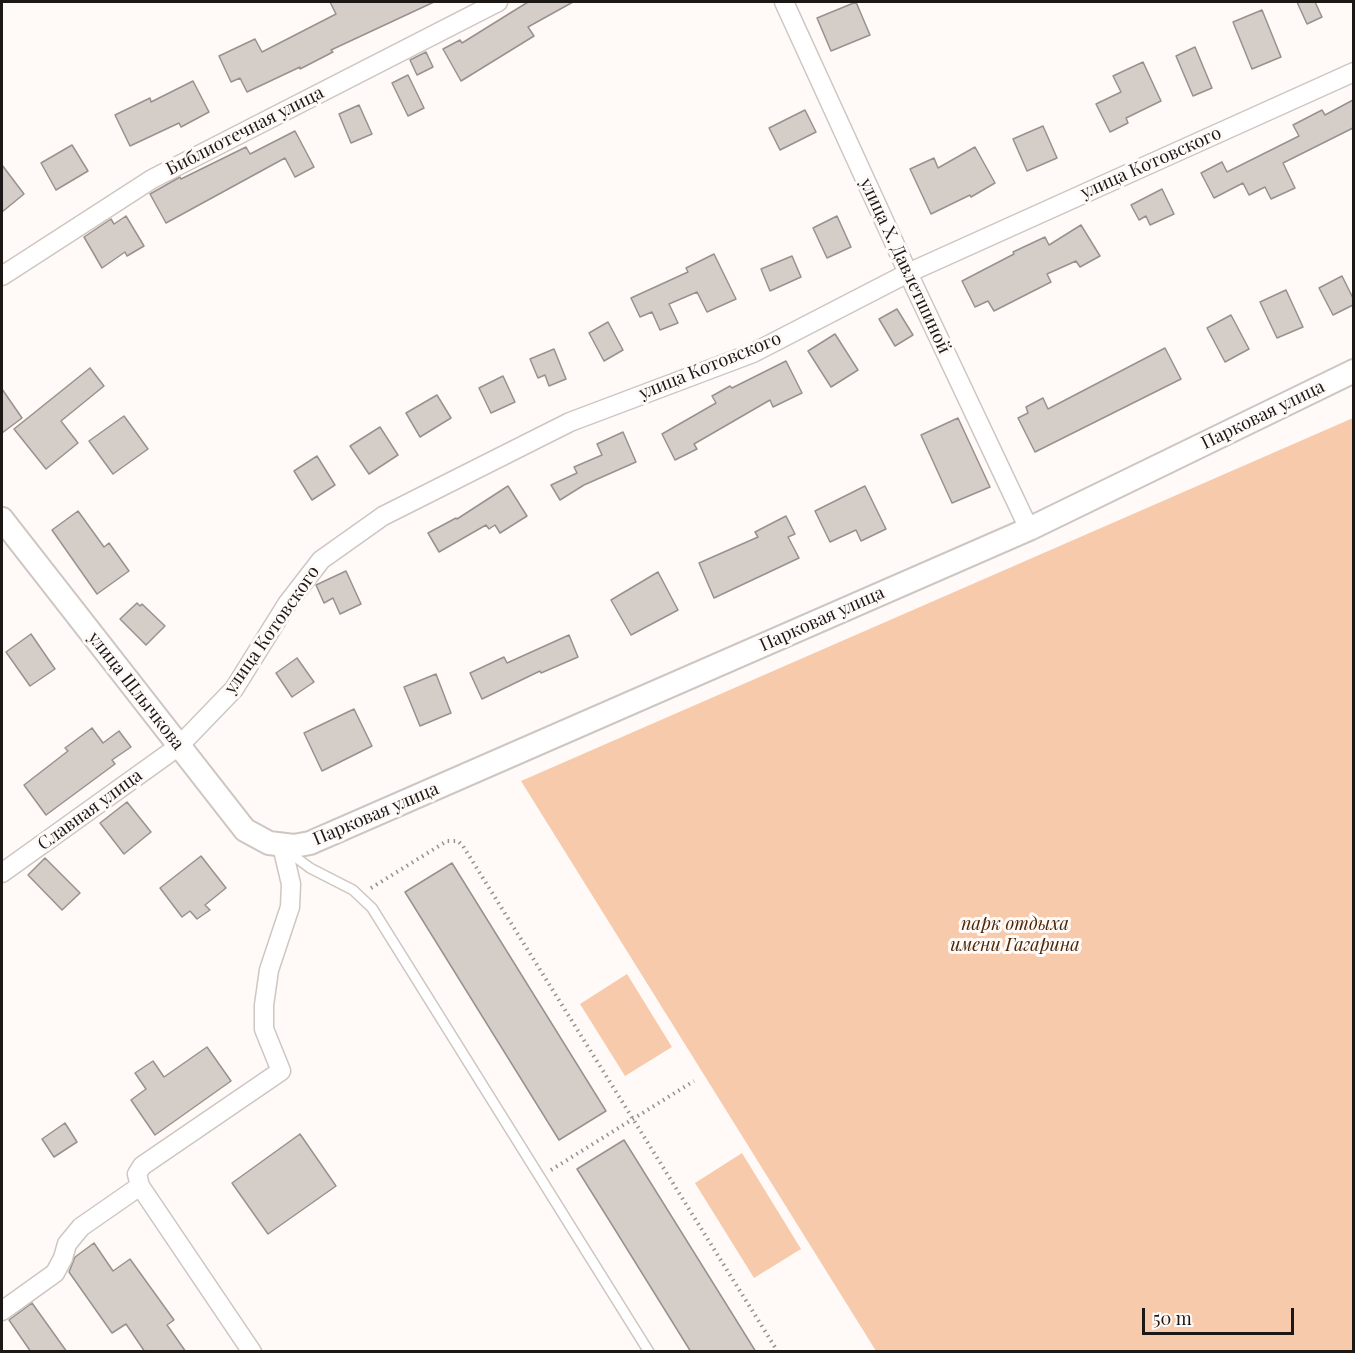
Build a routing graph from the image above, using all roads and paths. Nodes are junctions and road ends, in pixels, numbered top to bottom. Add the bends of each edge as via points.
1 (498, 2) edge
2 (784, 2) edge
3 (1353, 72) edge
4 (908, 273) junction
5 (2, 276) edge
6 (1353, 371) edge
7 (2, 519) edge
8 (1029, 529) junction
9 (179, 746) junction
10 (282, 846) junction
11 (2, 873) edge
12 (360, 895) junction
13 (694, 1081) dead end
14 (633, 1119) junction
15 (540, 1177) junction
16 (140, 1186) junction
17 (2, 1311) edge
18 (252, 1352) edge
19 (649, 1352) edge
20 (778, 1352) edge

1 - 5 street, Библиотечная улица via 152,179
2 - 4 street, улица Х. Давлетшиной
3 - 4 street, улица Котовского
4 - 8 street, улица Х. Давлетшиной
4 - 9 street, улица Котовского via 753,353 570,422 383,516 321,560 287,604 234,689
6 - 8 street, Парковая улица
7 - 9 street, улица Шлычкова
8 - 10 street, Парковая улица via 310,843
9 - 10 street, улица Шлычкова via 245,830 258,839
9 - 11 street, Славная улица
10 - 12 lane via 310,868
10 - 16 street via 291,884 290,907 269,970 264,1005 264,1029 281,1071 142,1166 137,1174
12 - 14 path via 447,841 458,841
12 - 15 lane via 372,908
13 - 14 path
14 - 15 path
14 - 20 path
15 - 19 lane
16 - 17 street via 81,1227 67,1244 55,1273
16 - 18 street

